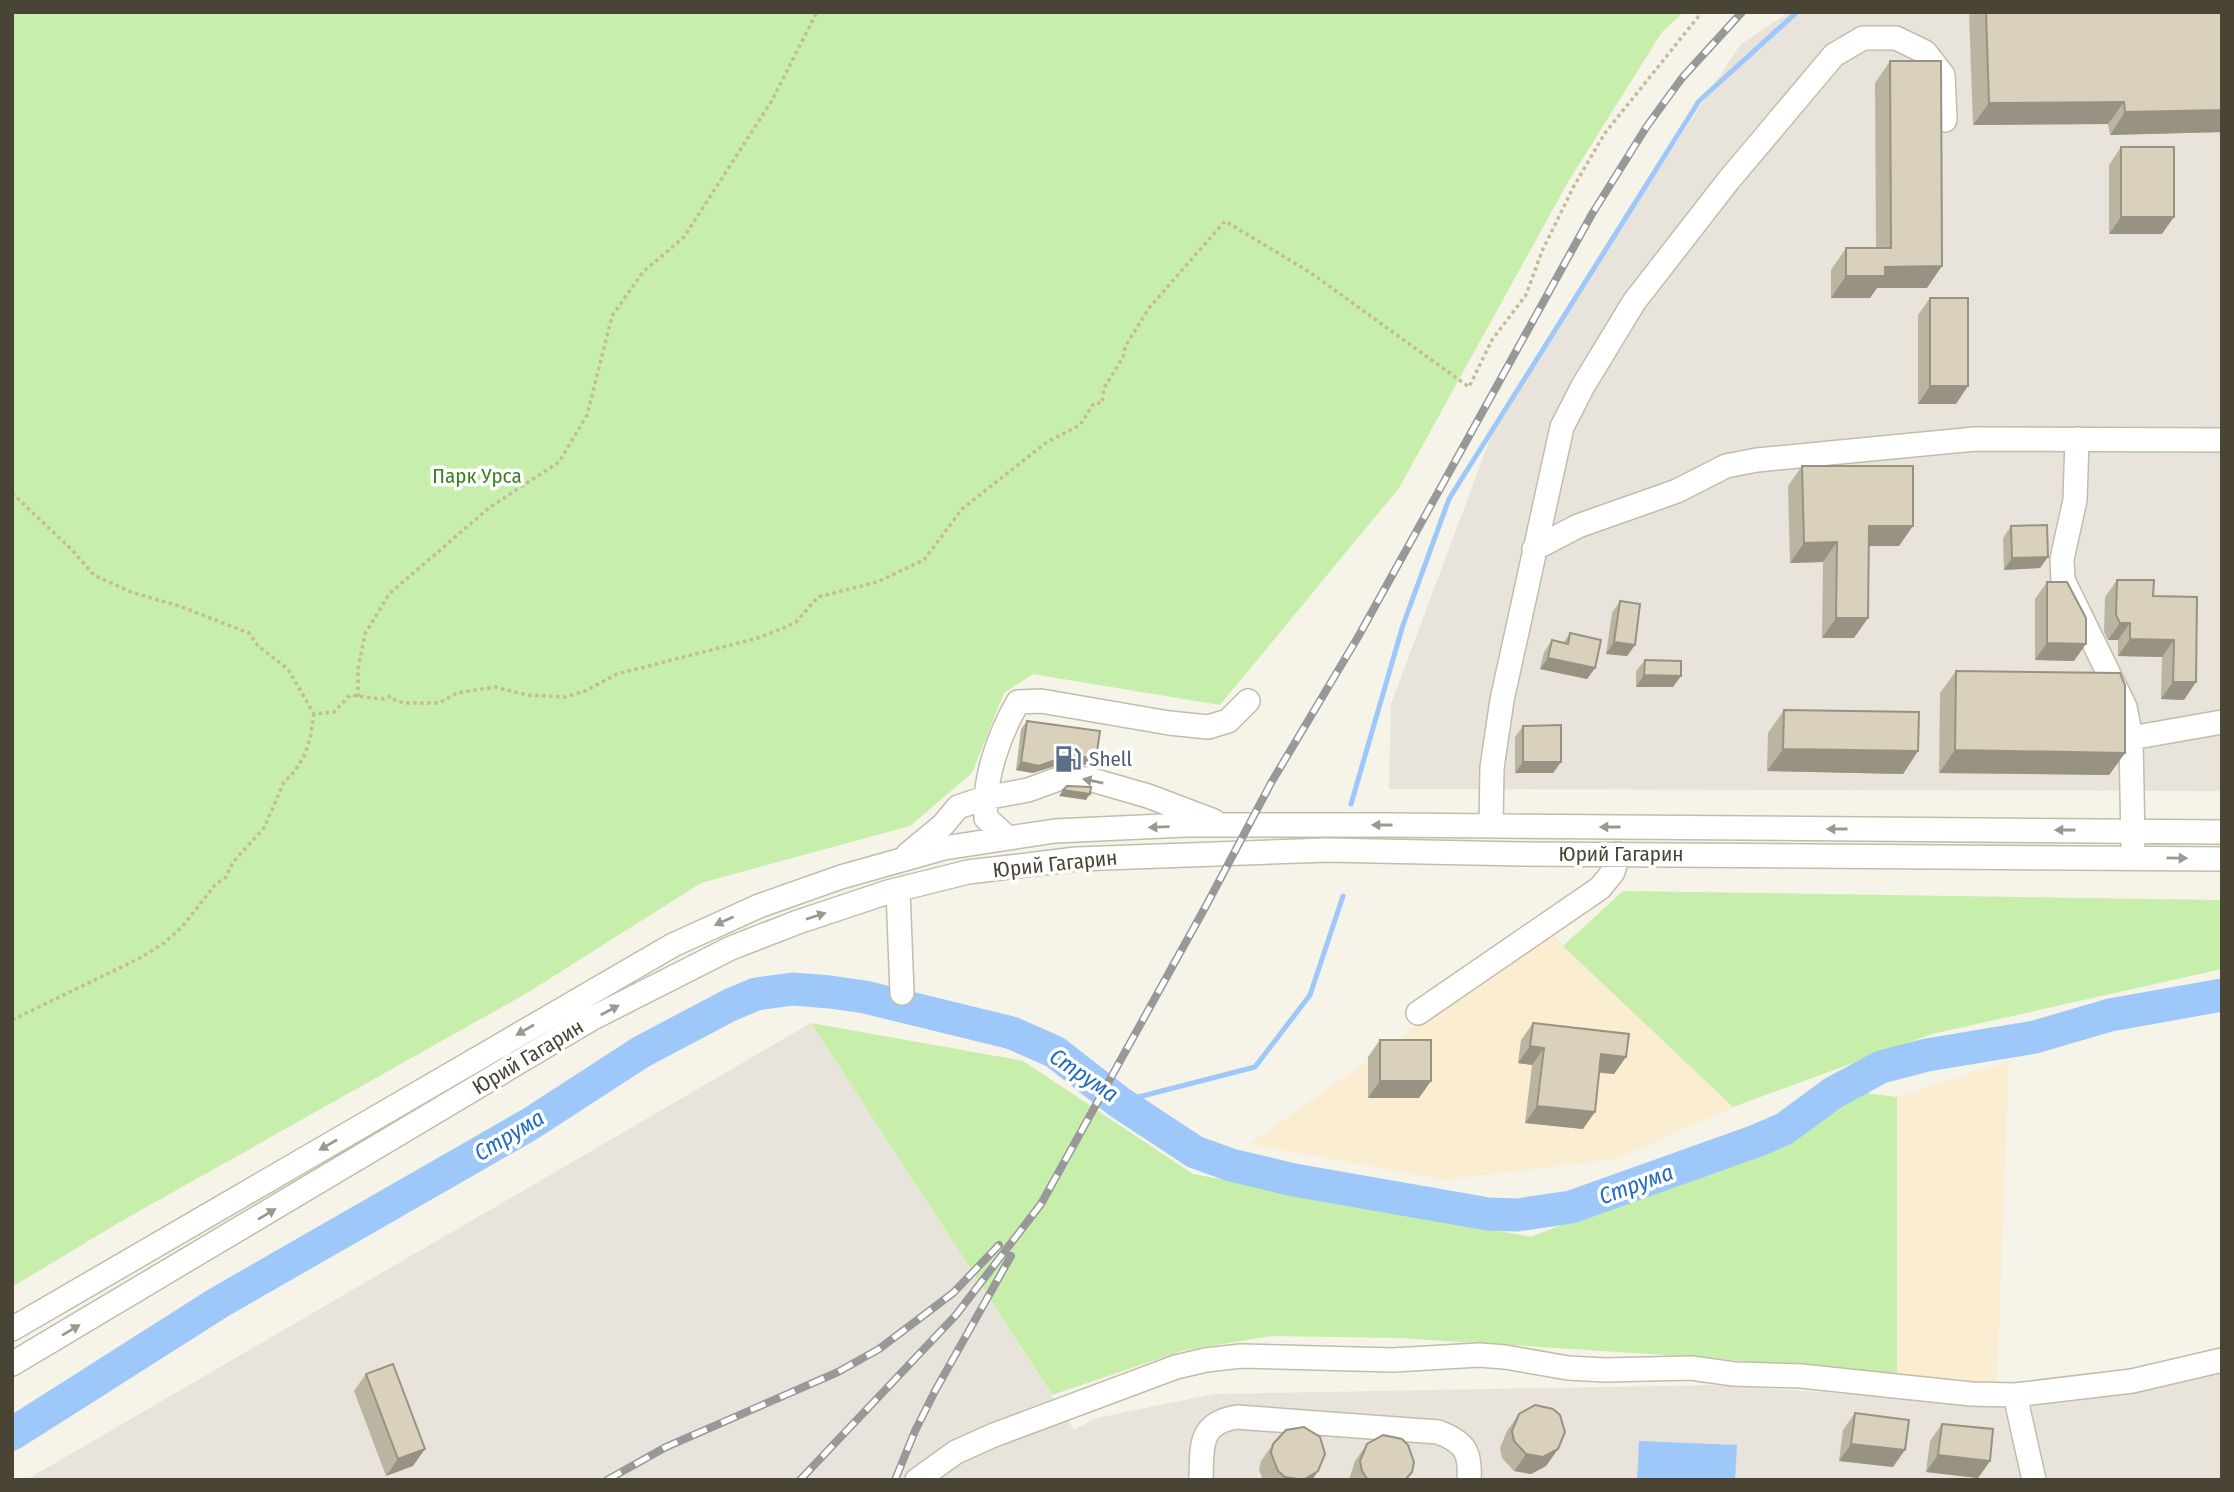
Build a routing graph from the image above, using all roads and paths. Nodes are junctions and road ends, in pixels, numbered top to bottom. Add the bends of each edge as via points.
1 (817, 12) edge
2 (1702, 12) edge
3 (1945, 120) dead end
4 (2077, 439) junction
5 (2222, 440) edge
6 (12, 493) edge
7 (1534, 549) junction
8 (358, 697) junction
9 (1248, 701) dead end
10 (314, 714) junction
11 (2222, 722) edge
12 (2131, 738) junction
13 (985, 799) junction
14 (1227, 826) junction
15 (1491, 826) junction
16 (2133, 831) junction
17 (2222, 832) edge
18 (1008, 838) junction
19 (1618, 854) junction
20 (2133, 858) junction
21 (2222, 859) edge
22 (900, 860) junction
23 (898, 890) junction
24 (902, 993) dead end
25 (1418, 1013) dead end
26 (12, 1020) edge
27 (12, 1329) edge
28 (2222, 1360) edge
29 (12, 1364) edge
30 (2015, 1395) junction
31 (2028, 1474) edge
32 (918, 1480) edge
33 (1201, 1480) edge
34 (1469, 1480) edge

1 - 8 path via 771,102 684,237 643,272 612,316 587,415 559,462 490,507 389,593 365,634
2 - 8 path via 1605,133 1542,251 1526,295 1492,340 1469,387 1311,274 1225,221 1149,308 1104,388 1102,402 1094,403 1080,425 1047,442 962,509 924,559 877,582 818,597 796,622 758,638 617,674 565,697 495,687 457,692 439,703 406,704 391,695
3 - 7 street via 1943,75 1925,52 1896,38 1863,38 1834,54 1643,291 1589,375 1562,426
4 - 5 street
4 - 7 street via 1975,439 1726,466 1677,491 1578,526
4 - 12 street via 2075,499 2062,559 2063,580 2125,707
6 - 10 path via 94,575 249,634 288,669
7 - 15 street via 1502,700 1492,768
8 - 10 path via 350,695 334,712
9 - 13 street via 1228,721 1208,727 1041,701 1018,702 1006,722
10 - 26 path via 305,754 284,782 264,828 182,927 140,958
11 - 12 street
12 - 16 street
14 -> 13 street via 1089,779 1061,778
13 - 18 street via 986,818
13 - 22 street via 958,807
15 -> 14 street, Юрий Гагарин
14 -> 18 street, Юрий Гагарин via 1055,831
16 -> 15 street, Юрий Гагарин
16 - 17 street, Юрий Гагарин
16 - 20 street
18 - 22 street, Юрий Гагарин
19 - 20 street, Юрий Гагарин
19 - 23 street, Юрий Гагарин via 1326,850 1173,854 1076,859 968,872
19 - 25 street via 1613,872 1600,888
20 -> 21 street, Юрий Гагарин
22 -> 27 street, Юрий Гагарин via 758,906 673,945
23 - 24 street
29 -> 23 street, Юрий Гагарин via 591,1019 731,948
28 - 30 street via 2132,1381
30 - 31 street
30 - 32 street via 1691,1368 1605,1370 1479,1355 1393,1360 1241,1356 1176,1367 994,1435 956,1452
33 - 34 street via 1209,1428 1237,1417 1438,1432 1455,1438 1464,1448 1470,1461

